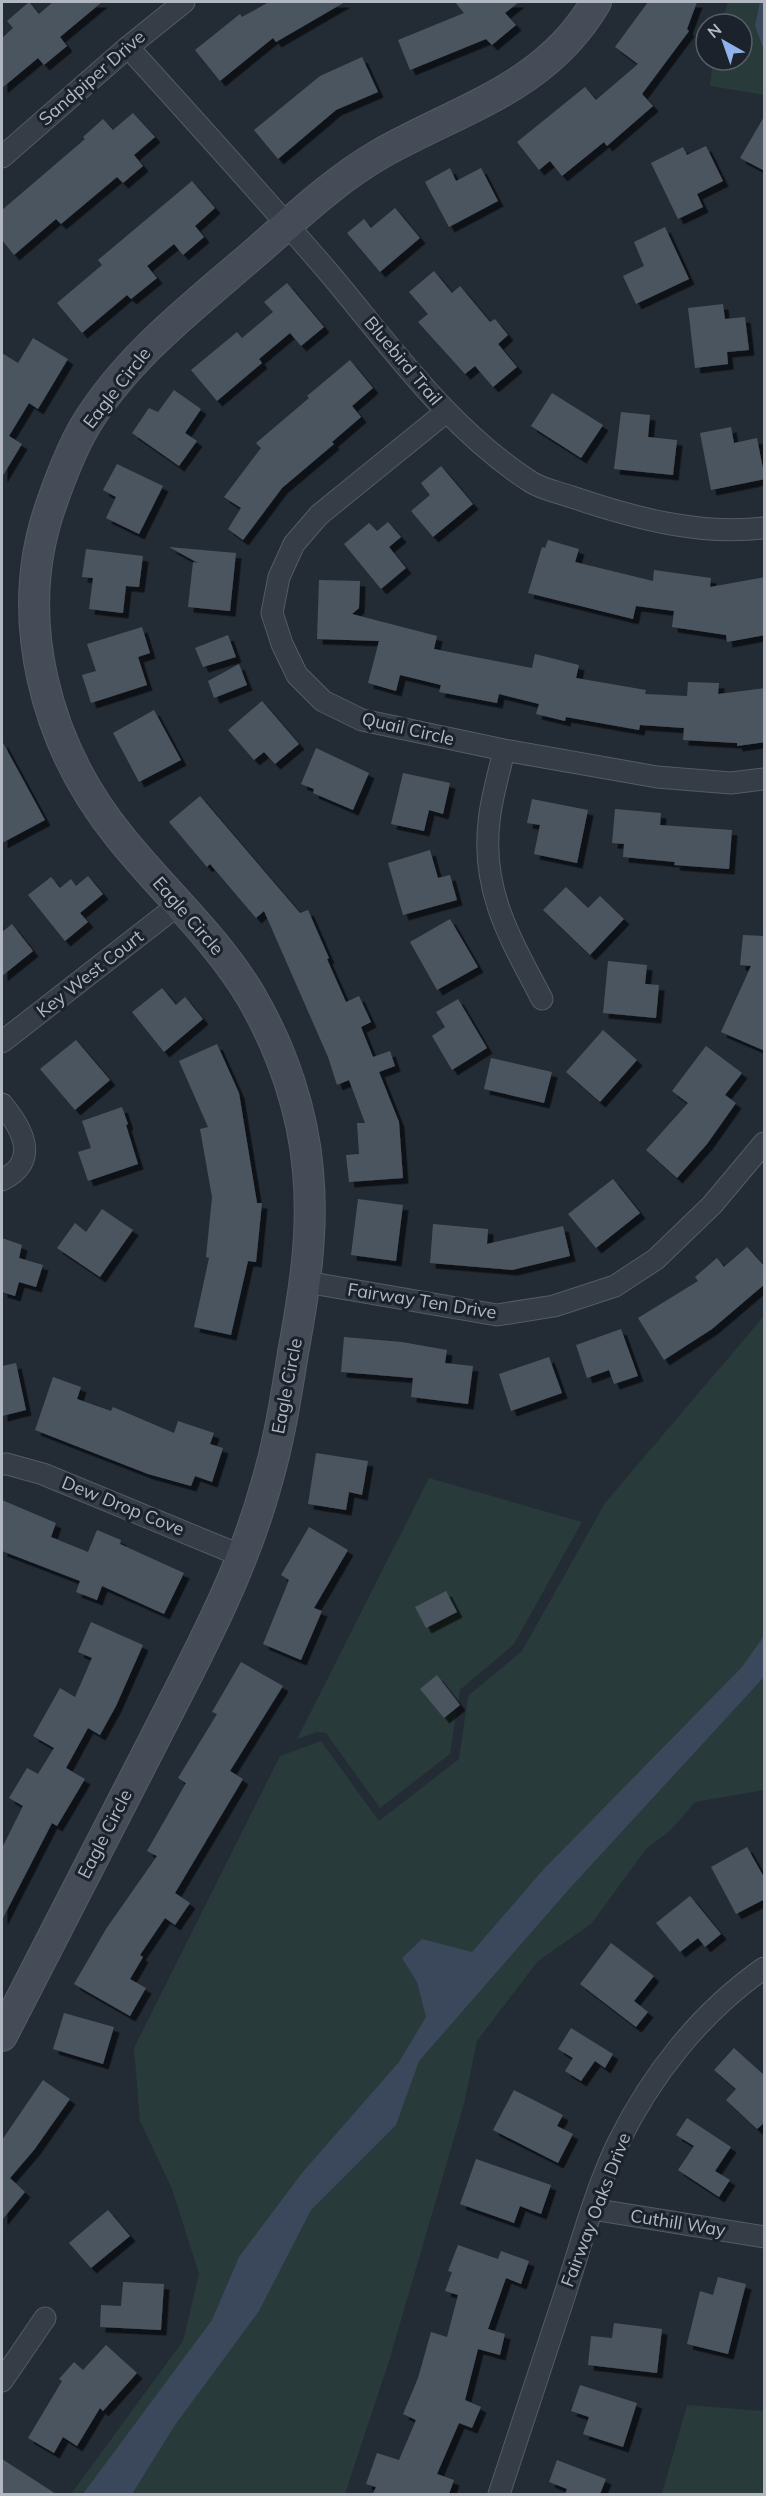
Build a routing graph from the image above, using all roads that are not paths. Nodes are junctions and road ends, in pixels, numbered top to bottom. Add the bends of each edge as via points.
1 (184, 2) edge
2 (596, 2) edge
3 (128, 47) junction
4 (2, 157) edge
5 (287, 224) junction
6 (446, 411) junction
7 (765, 528) edge
8 (504, 750) junction
9 (765, 779) edge
10 (178, 904) junction
11 (542, 999) dead end
12 (2, 1042) edge
13 (2, 1104) edge
14 (765, 1143) edge
15 (2, 1179) edge
16 (306, 1282) junction
17 (2, 1464) edge
18 (242, 1556) junction
19 (765, 1968) edge
20 (2, 2036) edge
21 (592, 2209) junction
22 (765, 2237) edge
23 (45, 2318) dead end
24 (2, 2381) edge
25 (498, 2494) edge

1 - 3 street, Sandpiper Drive
2 - 5 street, Eagle Circle via 567,42 542,65 501,94 379,155
3 - 4 street, Sandpiper Drive
3 - 5 street, Bluebird Trail
5 - 6 street, Bluebird Trail
5 - 10 street, Eagle Circle via 153,342 118,380 76,446 49,508 39,551 37,648 46,697 59,736 75,772 98,807
6 - 7 street, Bluebird Trail via 533,484 596,505 700,528
6 - 8 street, Quail Circle via 319,515 294,544 279,577 272,613 297,675 324,701 362,720
8 - 9 street, Quail Circle via 657,777 731,783
8 - 11 street via 489,822 489,874 504,926
10 - 12 street, Key West Court
10 - 16 street, Eagle Circle via 251,996 290,1083 308,1171
13 - 15 street via 18,1124 25,1143 22,1162
14 - 16 street, Fairway Ten Drive via 712,1205 656,1259 615,1286 554,1306 497,1315
16 - 18 street, Eagle Circle via 267,1484
17 - 18 street, Dew Drop Cove via 43,1474
18 - 20 street, Eagle Circle via 211,1628
19 - 21 street, Fairway Oaks Drive via 736,1988 698,2025 665,2066 617,2146
21 - 22 street, Cuthill Way
21 - 25 street, Fairway Oaks Drive
23 - 24 street

